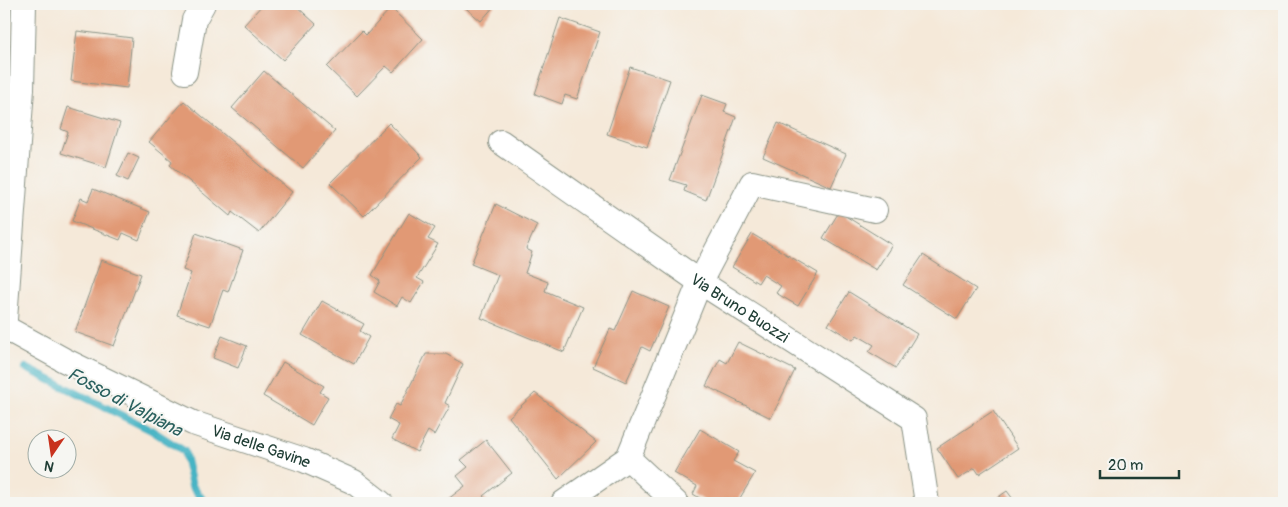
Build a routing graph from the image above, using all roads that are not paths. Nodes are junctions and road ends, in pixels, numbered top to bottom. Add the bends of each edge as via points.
1 (24, 4) edge
2 (203, 4) edge
3 (185, 72) dead end
4 (500, 142) dead end
5 (874, 210) dead end
6 (6, 280) edge
7 (700, 282) junction
8 (4, 327) edge
9 (4, 333) edge
10 (628, 458) junction
11 (381, 503) edge
12 (563, 503) edge
13 (676, 503) edge
14 (927, 503) edge

1 - 6 street via 22,89
2 - 3 street via 194,20
4 - 7 street, Via Bruno Buozzi
5 - 7 street via 752,183
6 - 8 street
7 - 10 street
7 - 14 street, Via Bruno Buozzi via 914,419
8 - 9 street
8 - 11 street, Via delle Gavine via 193,423 304,460 354,482
10 - 12 street
10 - 13 street

